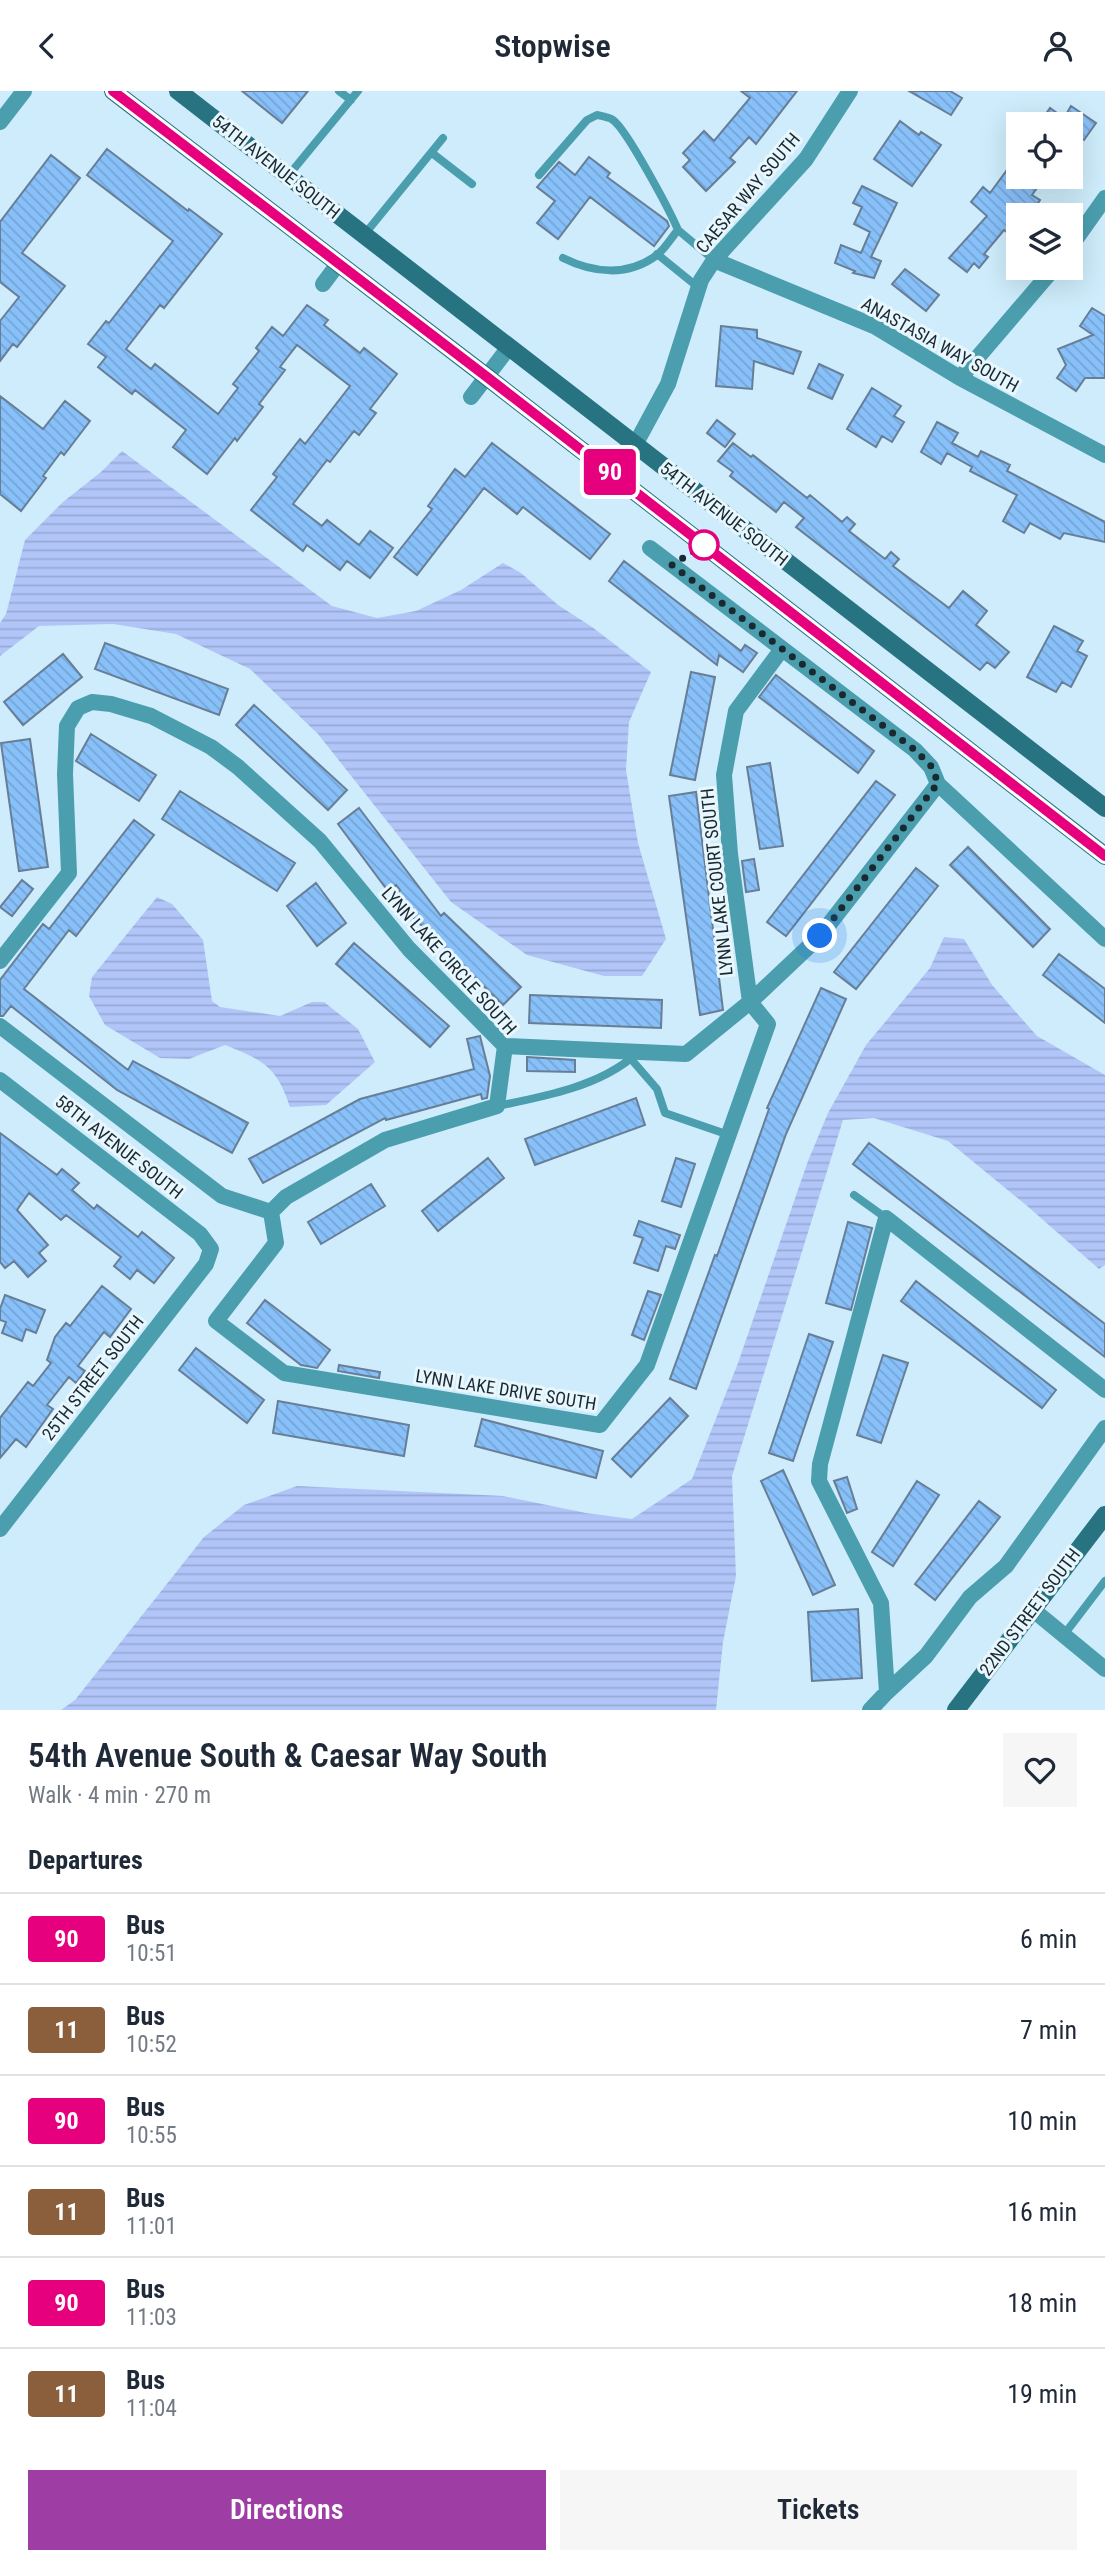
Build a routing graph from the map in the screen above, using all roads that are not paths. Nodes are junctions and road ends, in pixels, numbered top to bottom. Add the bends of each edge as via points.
1 (24, 91) edge
2 (113, 91) edge
3 (178, 91) edge
4 (339, 91) edge
5 (358, 91) edge
6 (850, 91) edge
7 (351, 100) junction
8 (0, 122) edge
9 (443, 138) dead end
10 (432, 153) junction
11 (539, 175) dead end
12 (288, 176) junction
13 (472, 184) dead end
14 (1105, 198) edge
15 (1083, 229) edge
16 (678, 230) junction
17 (364, 235) junction
18 (657, 254) junction
19 (563, 258) dead end
20 (714, 260) junction
21 (338, 264) junction
22 (1044, 280) edge
23 (323, 284) dead end
24 (699, 288) junction
25 (509, 347) junction
26 (487, 377) junction
27 (960, 378) junction
28 (471, 397) dead end
29 (635, 445) junction
30 (1105, 455) edge
31 (612, 474) junction
32 (650, 548) dead end
33 (782, 649) junction
34 (938, 783) junction
35 (1105, 808) edge
36 (1105, 856) edge
37 (1105, 939) edge
38 (0, 961) edge
39 (750, 1002) junction
40 (0, 1026) edge
41 (505, 1046) junction
42 (635, 1056) junction
43 (0, 1080) edge
44 (497, 1106) junction
45 (729, 1135) junction
46 (854, 1195) dead end
47 (271, 1212) junction
48 (886, 1219) junction
49 (211, 1249) joint
50 (1105, 1389) edge
51 (1105, 1428) edge
52 (1105, 1515) edge
53 (0, 1528) edge
54 (1105, 1581) edge
55 (1032, 1609) junction
56 (1063, 1636) junction
57 (1105, 1669) edge
58 (887, 1692) junction
59 (870, 1710) edge
60 (956, 1710) edge

1 - 8 street
2 - 21 main road, 54TH AVENUE SOUTH
3 - 12 main road, 54TH AVENUE SOUTH
4 - 7 lane
5 - 7 lane
6 - 20 street, CAESAR WAY SOUTH via 806,159
7 - 12 lane
9 - 10 lane
10 - 13 lane
10 - 17 lane
11 - 16 lane via 587,120 597,115 612,119 624,132
12 - 17 main road, 54TH AVENUE SOUTH
14 - 15 street
16 - 18 lane
16 - 20 lane
17 - 25 main road, 54TH AVENUE SOUTH
18 - 19 lane via 621,271 582,267
18 - 24 lane
20 - 24 street, CAESAR WAY SOUTH
20 - 27 street, ANASTASIA WAY SOUTH via 874,326
21 - 23 street
21 - 26 main road, 54TH AVENUE SOUTH
22 - 27 street
24 - 29 street, CAESAR WAY SOUTH via 668,384
25 - 26 street
25 - 29 main road, 54TH AVENUE SOUTH
26 - 28 street
26 - 31 main road, 54TH AVENUE SOUTH
27 - 30 street, ANASTASIA WAY SOUTH
29 - 31 street, CAESAR WAY SOUTH
29 - 35 main road, 54TH AVENUE SOUTH
31 - 36 main road, 54TH AVENUE SOUTH
32 - 33 street
33 - 34 street via 915,750 932,767
33 - 39 street, LYNN LAKE COURT SOUTH via 736,711 724,775
34 - 37 street
34 - 39 street via 820,936
38 - 41 street, LYNN LAKE CIRCLE SOUTH via 69,873 67,726 78,708 92,702 111,704 151,716 211,747 238,767 320,841 409,949
39 - 42 street via 686,1054
39 - 45 street, LYNN LAKE DRIVE SOUTH via 768,1024
40 - 47 street via 222,1196
41 - 42 street
41 - 44 street, LYNN LAKE CIRCLE SOUTH
42 - 44 lane via 622,1067 549,1096
42 - 45 lane via 657,1089 665,1113
43 - 49 street, 58TH AVENUE SOUTH via 200,1234
44 - 47 street via 385,1140 286,1197
45 - 47 street, LYNN LAKE DRIVE SOUTH via 647,1365 600,1425 284,1373 216,1321 276,1243
46 - 48 lane
48 - 50 street
48 - 58 street via 819,1481 881,1603
49 - 53 street, 25TH STREET SOUTH via 206,1264
51 - 58 street via 1006,1566 970,1597 926,1657
52 - 55 main road, 22ND STREET SOUTH
54 - 56 lane
55 - 56 street
55 - 60 main road, 22ND STREET SOUTH
56 - 57 street
58 - 59 street

